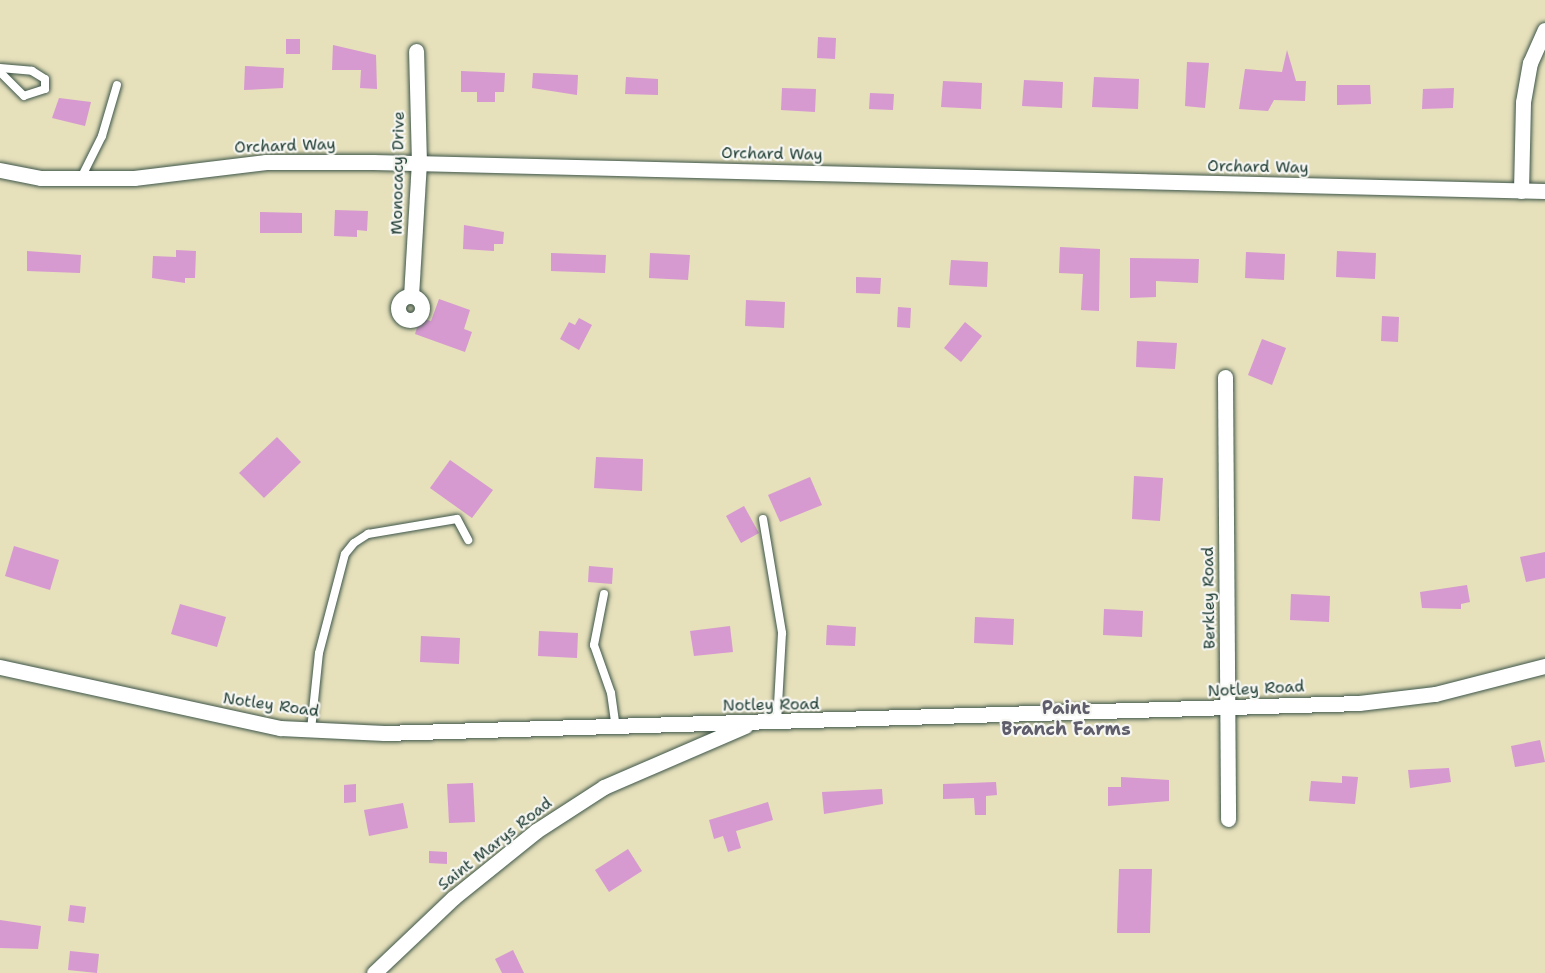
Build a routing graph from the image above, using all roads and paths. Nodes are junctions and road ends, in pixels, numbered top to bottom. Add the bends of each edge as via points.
1 (1545, 30) edge
2 (416, 51) dead end
3 (0, 68) edge
4 (0, 72) edge
5 (117, 85) dead end
6 (419, 164) junction
7 (0, 171) edge
8 (81, 177) junction
9 (1521, 191) junction
10 (1545, 191) edge
11 (411, 296) dead end
12 (1224, 377) dead end
13 (763, 519) dead end
14 (468, 540) dead end
15 (604, 594) dead end
16 (1545, 666) edge
17 (0, 667) edge
18 (1229, 709) junction
19 (752, 723) junction
20 (777, 723) junction
21 (616, 727) junction
22 (311, 729) junction
23 (1228, 819) dead end
24 (374, 973) edge

1 - 9 street via 1530,63 1522,102
2 - 6 street, Monocacy Drive
3 - 4 lane via 32,71 45,79 45,89 24,96
5 - 8 lane via 102,136
6 - 8 street, Orchard Way via 266,162 134,178
6 - 9 street, Orchard Way
6 - 11 street, Monocacy Drive
7 - 8 street, Orchard Way
9 - 10 street, Orchard Way
12 - 18 street, Berkley Road
13 - 20 lane via 782,633
14 - 22 lane via 457,519 368,534 354,543 345,554 319,652
15 - 21 lane via 594,645 611,693
16 - 18 street, Notley Road via 1436,694
17 - 22 street, Notley Road via 202,713
18 - 20 street, Notley Road
18 - 23 street, Berkley Road
19 - 20 street, Notley Road
19 - 21 street, Notley Road
19 - 24 street, Saint Marys Road via 604,787 536,831 453,898
21 - 22 street, Notley Road via 384,733

